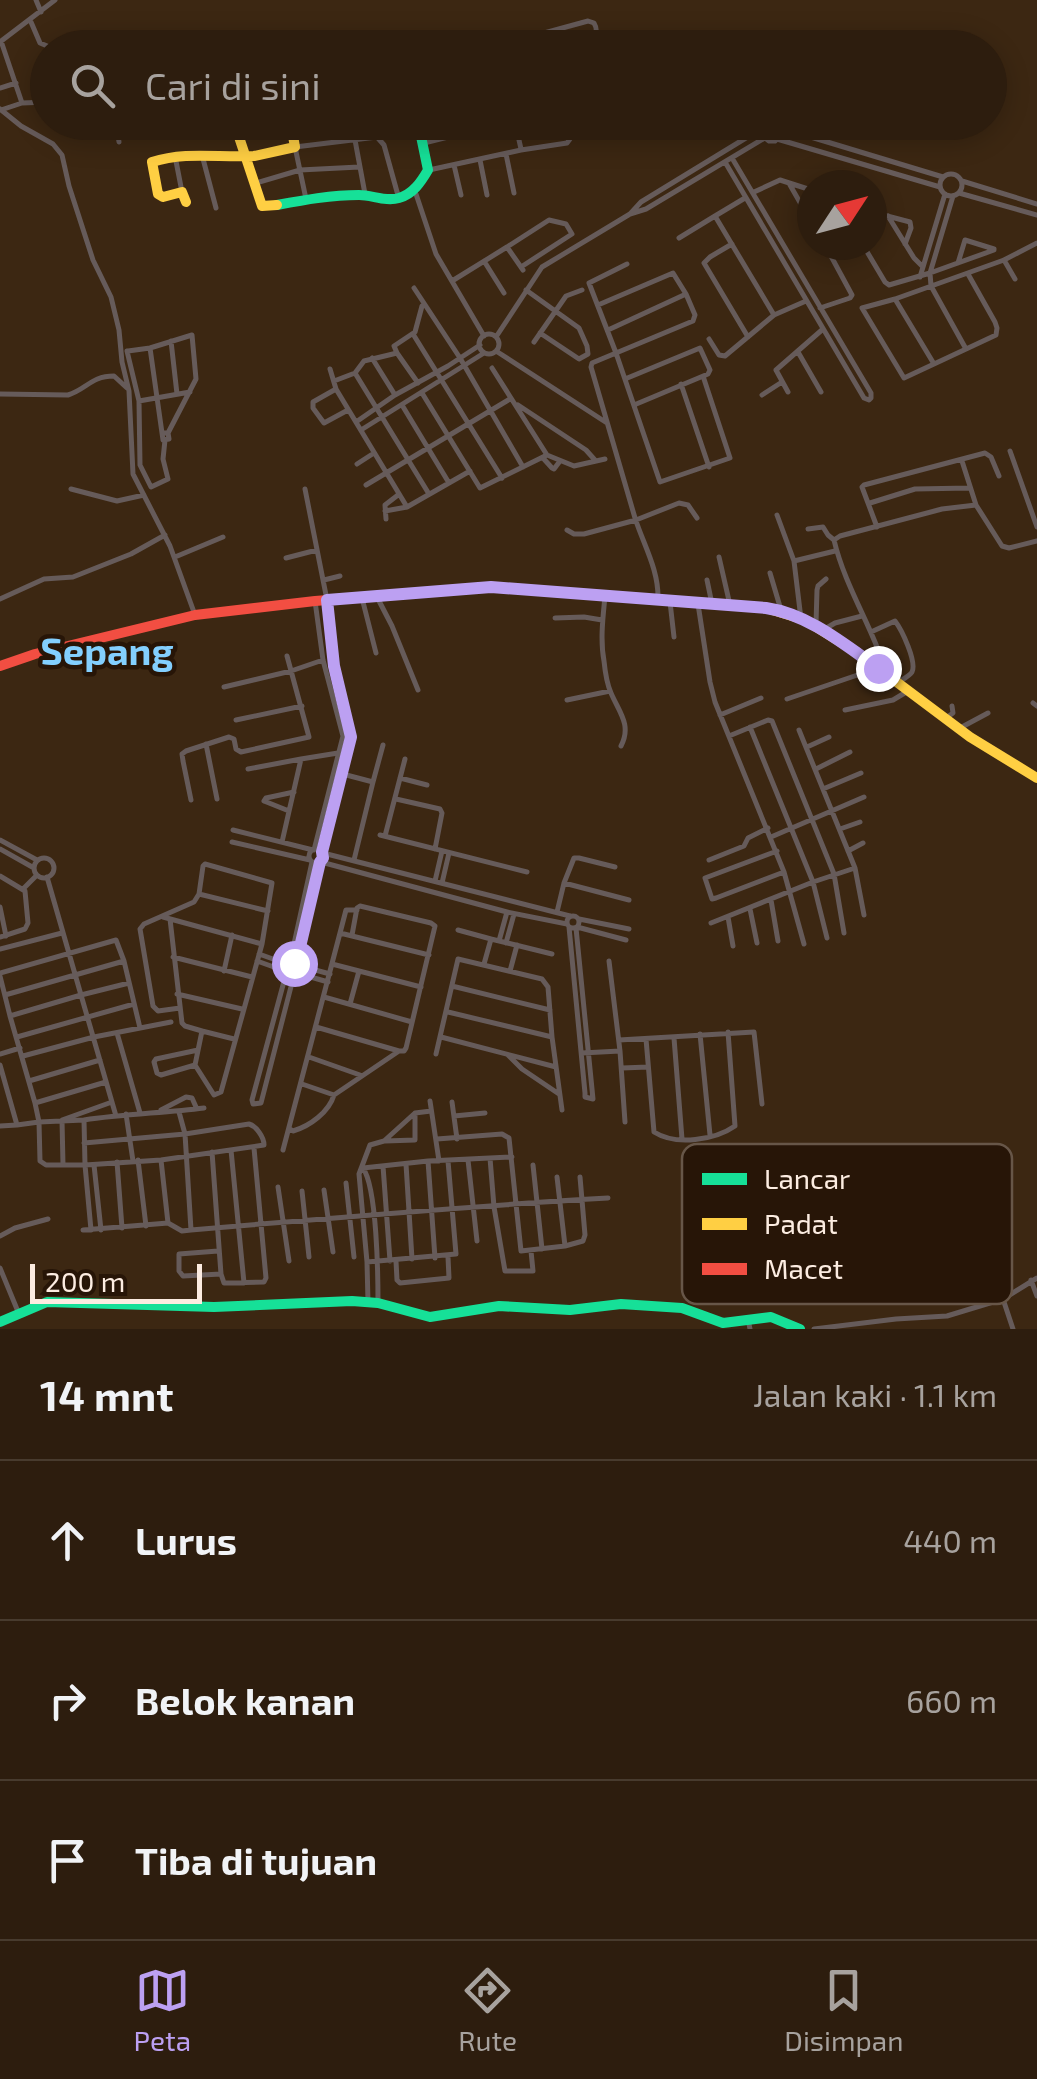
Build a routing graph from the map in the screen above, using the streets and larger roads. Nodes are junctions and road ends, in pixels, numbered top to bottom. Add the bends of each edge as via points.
1 (36, 0) edge
2 (55, 0) edge
3 (41, 12) junction
4 (30, 20) junction
5 (34, 30) edge
6 (558, 30) edge
7 (596, 30) edge
8 (1, 41) edge
9 (16, 84) junction
10 (0, 88) edge
11 (22, 103) junction
12 (30, 103) edge
13 (0, 109) edge
14 (30, 131) edge
15 (45, 140) edge
16 (239, 140) edge
17 (294, 140) edge
18 (355, 140) joint
19 (381, 140) edge
20 (423, 140) edge
21 (436, 140) edge
22 (517, 140) edge
23 (569, 140) edge
24 (743, 140) edge
25 (761, 140) edge
26 (780, 140) edge
27 (826, 140) edge
28 (424, 143) junction
29 (296, 147) junction
30 (521, 150) junction
31 (506, 154) junction
32 (175, 156) junction
33 (202, 156) junction
34 (244, 157) junction
35 (732, 158) junction
36 (480, 160) junction
37 (725, 162) junction
38 (454, 165) junction
39 (359, 166) junction
40 (300, 170) junction
41 (428, 170) junction
42 (942, 177) junction
43 (962, 181) junction
44 (788, 183) junction
45 (253, 184) junction
46 (797, 186) edge
47 (940, 187) junction
48 (415, 192) junction
49 (514, 193) dead end
50 (754, 193) junction
51 (365, 194) junction
52 (952, 194) junction
53 (461, 195) dead end
54 (487, 195) dead end
55 (746, 197) junction
56 (184, 198) joint
57 (399, 198) junction
58 (797, 198) edge
59 (306, 199) junction
60 (1037, 204) edge
61 (216, 208) dead end
62 (630, 214) junction
63 (1037, 215) edge
64 (715, 216) junction
65 (888, 216) joint
66 (679, 238) dead end
67 (1037, 243) edge
68 (732, 244) junction
69 (905, 244) junction
70 (507, 246) junction
71 (931, 256) junction
72 (832, 260) edge
73 (872, 260) edge
74 (1004, 260) junction
75 (484, 261) junction
76 (958, 263) junction
77 (627, 264) dead end
78 (922, 266) junction
79 (930, 273) junction
80 (968, 274) junction
81 (920, 277) junction
82 (1015, 279) dead end
83 (452, 282) junction
84 (930, 286) junction
85 (414, 288) dead end
86 (526, 290) junction
87 (582, 290) dead end
88 (504, 293) dead end
89 (686, 294) junction
90 (894, 298) junction
91 (806, 301) junction
92 (423, 303) junction
93 (598, 305) junction
94 (816, 310) junction
95 (555, 311) junction
96 (774, 315) junction
97 (827, 327) junction
98 (608, 330) junction
99 (540, 333) junction
100 (413, 334) junction
101 (484, 336) junction
102 (496, 337) junction
103 (748, 337) junction
104 (709, 339) dead end
105 (171, 341) junction
106 (534, 342) dead end
107 (480, 345) junction
108 (150, 348) junction
109 (124, 350) junction
110 (966, 350) junction
111 (496, 351) junction
112 (484, 352) junction
113 (798, 352) junction
114 (397, 353) junction
115 (616, 354) junction
116 (372, 358) junction
117 (460, 358) junction
118 (934, 364) junction
119 (464, 366) junction
120 (492, 368) dead end
121 (330, 370) dead end
122 (438, 372) junction
123 (355, 374) junction
124 (703, 376) junction
125 (626, 379) junction
126 (442, 380) junction
127 (782, 382) junction
128 (418, 383) junction
129 (682, 384) junction
130 (334, 385) junction
131 (129, 391) junction
132 (190, 392) junction
133 (788, 392) dead end
134 (822, 392) dead end
135 (422, 393) junction
136 (2, 394) edge
137 (177, 394) junction
138 (395, 396) junction
139 (762, 396) dead end
140 (157, 398) junction
141 (513, 401) junction
142 (139, 402) junction
143 (634, 404) junction
144 (402, 405) junction
145 (376, 409) junction
146 (348, 410) junction
147 (490, 410) junction
148 (382, 417) junction
149 (356, 422) junction
150 (468, 422) junction
151 (608, 424) junction
152 (361, 430) junction
153 (448, 434) junction
154 (165, 435) junction
155 (427, 446) junction
156 (1010, 450) dead end
157 (374, 453) junction
158 (545, 456) junction
159 (407, 459) junction
160 (605, 459) dead end
161 (595, 460) junction
162 (962, 461) junction
163 (356, 464) dead end
164 (523, 467) junction
165 (709, 467) junction
166 (470, 471) junction
167 (385, 472) junction
168 (998, 476) dead end
169 (502, 478) junction
170 (449, 483) junction
171 (366, 485) dead end
172 (71, 488) dead end
173 (969, 488) junction
174 (305, 489) dead end
175 (429, 494) junction
176 (144, 495) junction
177 (398, 495) junction
178 (870, 503) junction
179 (976, 504) junction
180 (406, 507) junction
181 (777, 515) dead end
182 (697, 518) dead end
183 (636, 520) junction
184 (877, 527) junction
185 (1037, 527) edge
186 (808, 529) dead end
187 (567, 530) dead end
188 (165, 535) junction
189 (224, 537) dead end
190 (834, 540) junction
191 (1037, 541) edge
192 (317, 550) junction
193 (836, 550) junction
194 (175, 557) junction
195 (718, 557) dead end
196 (286, 558) dead end
197 (794, 561) junction
198 (770, 573) dead end
199 (340, 576) dead end
200 (324, 580) junction
201 (707, 580) dead end
202 (826, 580) dead end
203 (605, 596) junction
204 (377, 597) junction
205 (362, 598) junction
206 (0, 600) edge
207 (321, 601) junction
208 (664, 601) junction
209 (698, 604) junction
210 (712, 604) junction
211 (730, 605) junction
212 (781, 610) junction
213 (195, 616) junction
214 (862, 616) junction
215 (555, 618) dead end
216 (801, 619) junction
217 (602, 620) junction
218 (319, 628) junction
219 (329, 628) junction
220 (819, 628) junction
221 (871, 632) junction
222 (674, 637) dead end
223 (331, 646) junction
224 (321, 647) junction
225 (376, 653) dead end
226 (288, 656) dead end
227 (323, 660) junction
228 (0, 666) edge
229 (292, 671) junction
230 (888, 675) junction
231 (224, 686) dead end
232 (418, 690) dead end
233 (908, 691) junction
234 (610, 692) junction
235 (760, 698) dead end
236 (786, 699) dead end
237 (567, 700) dead end
238 (302, 706) junction
239 (952, 706) dead end
240 (845, 710) dead end
241 (345, 712) junction
242 (988, 713) dead end
243 (337, 714) junction
244 (720, 714) junction
245 (946, 718) junction
246 (236, 720) dead end
247 (750, 727) junction
248 (960, 728) junction
249 (799, 730) dead end
250 (729, 736) junction
251 (829, 736) dead end
252 (206, 744) junction
253 (383, 746) dead end
254 (621, 746) dead end
255 (807, 747) junction
256 (850, 752) dead end
257 (340, 753) junction
258 (302, 759) junction
259 (405, 759) dead end
260 (248, 769) dead end
261 (816, 769) junction
262 (335, 772) junction
263 (861, 773) dead end
264 (343, 774) junction
265 (1036, 775) edge
266 (400, 778) junction
267 (373, 782) junction
268 (427, 786) dead end
269 (824, 789) junction
270 (294, 792) junction
271 (864, 797) dead end
272 (218, 799) dead end
273 (191, 800) dead end
274 (396, 800) junction
275 (289, 811) junction
276 (832, 812) junction
277 (812, 820) junction
278 (860, 822) dead end
279 (768, 828) junction
280 (840, 828) junction
281 (791, 829) junction
282 (233, 830) dead end
283 (771, 837) junction
284 (0, 840) edge
285 (232, 842) dead end
286 (282, 842) junction
287 (864, 843) dead end
288 (0, 848) edge
289 (318, 851) junction
290 (442, 851) junction
291 (776, 851) junction
292 (848, 851) junction
293 (354, 860) junction
294 (709, 860) dead end
295 (316, 861) junction
296 (615, 867) dead end
297 (36, 868) junction
298 (854, 868) junction
299 (527, 872) dead end
300 (784, 872) junction
301 (834, 874) junction
302 (0, 876) edge
303 (47, 878) junction
304 (439, 882) junction
305 (813, 882) junction
306 (564, 883) junction
307 (23, 889) junction
308 (792, 892) junction
309 (199, 894) junction
310 (629, 900) dead end
311 (772, 900) junction
312 (0, 907) edge
313 (750, 909) junction
314 (357, 910) junction
315 (268, 912) junction
316 (558, 912) junction
317 (510, 913) junction
318 (864, 914) dead end
319 (167, 918) junction
320 (728, 918) junction
321 (711, 924) dead end
322 (574, 925) junction
323 (458, 930) dead end
324 (629, 930) dead end
325 (62, 933) junction
326 (340, 933) junction
327 (844, 933) dead end
328 (352, 935) junction
329 (3, 936) edge
330 (232, 936) junction
331 (827, 938) dead end
332 (626, 940) dead end
333 (498, 941) junction
334 (778, 941) dead end
335 (757, 943) dead end
336 (262, 944) junction
337 (804, 944) dead end
338 (516, 945) junction
339 (733, 946) dead end
340 (0, 949) edge
341 (68, 953) junction
342 (552, 954) dead end
343 (429, 955) junction
344 (173, 958) junction
345 (258, 958) junction
346 (124, 961) junction
347 (609, 961) dead end
348 (332, 964) junction
349 (484, 964) junction
350 (291, 968) junction
351 (224, 971) junction
352 (510, 971) junction
353 (359, 972) junction
354 (0, 974) edge
355 (75, 974) junction
356 (252, 977) junction
357 (328, 978) junction
358 (129, 983) junction
359 (1, 985) edge
360 (452, 986) junction
361 (421, 988) junction
362 (177, 994) junction
363 (4, 995) junction
364 (80, 995) junction
365 (324, 997) junction
366 (134, 1004) junction
367 (350, 1004) junction
368 (180, 1008) junction
369 (242, 1009) junction
370 (550, 1010) junction
371 (447, 1011) junction
372 (10, 1016) junction
373 (87, 1016) junction
374 (171, 1022) dead end
375 (412, 1022) junction
376 (316, 1027) junction
377 (140, 1028) junction
378 (202, 1031) junction
379 (728, 1032) junction
380 (117, 1033) junction
381 (700, 1034) junction
382 (674, 1036) junction
383 (16, 1037) junction
384 (94, 1037) junction
385 (441, 1037) junction
386 (234, 1038) junction
387 (552, 1038) junction
388 (646, 1039) junction
389 (619, 1040) junction
390 (20, 1048) junction
391 (198, 1050) junction
392 (620, 1051) junction
393 (399, 1052) junction
394 (590, 1052) junction
395 (506, 1053) junction
396 (582, 1053) junction
397 (0, 1054) edge
398 (436, 1054) dead end
399 (22, 1056) junction
400 (309, 1056) junction
401 (100, 1060) junction
402 (0, 1064) edge
403 (195, 1065) junction
404 (648, 1066) junction
405 (556, 1068) junction
406 (622, 1068) junction
407 (360, 1076) junction
408 (29, 1081) junction
409 (106, 1082) junction
410 (302, 1084) junction
411 (560, 1094) junction
412 (334, 1095) junction
413 (430, 1100) dead end
414 (112, 1102) junction
415 (452, 1102) dead end
416 (36, 1103) junction
417 (762, 1104) dead end
418 (562, 1110) dead end
419 (158, 1112) junction
420 (179, 1112) junction
421 (431, 1112) junction
422 (140, 1113) junction
423 (415, 1113) junction
424 (485, 1113) dead end
425 (126, 1114) junction
426 (116, 1116) junction
427 (454, 1116) junction
428 (62, 1120) junction
429 (84, 1120) junction
430 (39, 1122) junction
431 (625, 1122) dead end
432 (16, 1125) junction
433 (0, 1126) edge
434 (290, 1129) junction
435 (185, 1134) junction
436 (710, 1137) junction
437 (130, 1139) junction
438 (437, 1139) junction
439 (456, 1139) junction
440 (682, 1139) junction
441 (384, 1142) junction
442 (84, 1143) junction
443 (254, 1148) junction
444 (232, 1150) junction
445 (283, 1150) dead end
446 (212, 1152) junction
447 (186, 1155) junction
448 (512, 1157) junction
449 (490, 1158) junction
450 (136, 1160) junction
451 (161, 1160) junction
452 (468, 1160) junction
453 (439, 1161) junction
454 (448, 1161) junction
455 (117, 1162) junction
456 (428, 1162) junction
457 (406, 1164) junction
458 (63, 1165) junction
459 (86, 1165) junction
460 (94, 1165) junction
461 (533, 1165) dead end
462 (384, 1166) junction
463 (363, 1168) junction
464 (580, 1176) dead end
465 (557, 1177) dead end
466 (346, 1183) dead end
467 (278, 1187) dead end
468 (324, 1190) dead end
469 (302, 1191) dead end
470 (608, 1198) dead end
471 (582, 1200) junction
472 (559, 1201) junction
473 (537, 1203) junction
474 (516, 1204) junction
475 (494, 1206) junction
476 (452, 1208) junction
477 (473, 1208) junction
478 (430, 1209) junction
479 (408, 1210) junction
480 (386, 1213) junction
481 (373, 1214) junction
482 (350, 1216) junction
483 (363, 1216) junction
484 (329, 1218) junction
485 (48, 1219) dead end
486 (306, 1219) junction
487 (284, 1220) junction
488 (168, 1222) junction
489 (261, 1222) junction
490 (240, 1225) junction
491 (146, 1226) junction
492 (218, 1227) junction
493 (122, 1228) junction
494 (83, 1230) dead end
495 (92, 1230) junction
496 (100, 1230) junction
497 (190, 1230) junction
498 (0, 1236) edge
499 (477, 1241) dead end
500 (565, 1246) junction
501 (542, 1248) junction
502 (220, 1251) junction
503 (531, 1251) junction
504 (332, 1252) dead end
505 (448, 1256) junction
506 (310, 1257) dead end
507 (354, 1257) dead end
508 (436, 1258) junction
509 (289, 1260) dead end
510 (412, 1260) junction
511 (393, 1261) junction
512 (367, 1262) junction
513 (378, 1262) junction
514 (0, 1268) edge
515 (222, 1274) junction
516 (1034, 1279) edge
517 (244, 1283) junction
518 (1012, 1293) edge
519 (1037, 1296) edge
520 (373, 1302) junction
521 (987, 1304) edge
522 (1005, 1304) edge
523 (19, 1314) junction
524 (0, 1322) edge
525 (749, 1324) edge
526 (800, 1329) edge
527 (814, 1329) edge
528 (1013, 1329) edge

1 - 3 street
2 - 3 street
3 - 4 street
4 - 5 street
4 - 8 street
6 - 7 street via 588,22
8 - 9 street
9 - 10 street
9 - 11 street
11 - 12 street
11 - 13 street
13 - 14 street
15 - 109 street via 59,148
16 - 34 street
17 - 29 street
18 - 29 street
18 - 39 street
19 - 57 street
20 - 28 street
21 - 28 street
22 - 30 street
23 - 30 street
24 - 62 street
25 - 35 street
26 - 47 street
27 - 42 street
28 - 41 street
29 - 34 street
29 - 40 street
30 - 31 street
31 - 36 street
31 - 49 street
32 - 33 street
32 - 56 street
32 - 56 street via 152,166 160,196
33 - 34 street
33 - 61 street
34 - 45 street
35 - 37 street
35 - 50 street
36 - 38 street
36 - 54 street
37 - 55 street
37 - 62 street
38 - 41 street
38 - 53 street
39 - 40 street
39 - 51 street
40 - 45 street
40 - 59 street
41 - 48 street
42 - 43 street via 951,173
42 - 47 street
43 - 52 street
43 - 60 street
44 - 46 street
44 - 50 street via 776,180
44 - 58 street
45 - 59 street via 266,207
47 - 52 street
48 - 57 street
48 - 83 street
50 - 55 street
50 - 94 street
51 - 57 street
51 - 59 street
52 - 63 street
52 - 71 street
55 - 64 street
55 - 91 street
62 - 86 street via 549,261
64 - 66 street
64 - 68 street
65 - 69 street
65 - 69 street via 910,222
67 - 74 street
68 - 96 street
68 - 103 street via 704,263
69 - 78 street
70 - 70 street via 551,220 572,232 522,269
70 - 75 street
71 - 78 street
71 - 79 street
72 - 94 street via 852,295
73 - 81 street via 889,285
74 - 80 street
74 - 82 street
75 - 83 street
75 - 88 street
76 - 76 street via 966,240 995,249 994,250
76 - 79 street
77 - 93 street via 589,283
78 - 81 street
79 - 81 street
79 - 84 street
80 - 84 street
80 - 110 street via 997,332
83 - 101 street
84 - 90 street
84 - 110 street
85 - 92 street
86 - 95 street
86 - 102 street
87 - 95 street via 566,296
89 - 93 street via 673,273
89 - 98 street
89 - 115 street via 694,320
90 - 118 street
90 - 118 street via 862,308 904,378
91 - 94 street
91 - 96 street
92 - 100 street
92 - 117 street
93 - 98 street
94 - 97 street
95 - 99 street
95 - 99 street via 579,328 586,357 579,359
96 - 103 street
97 - 97 street via 870,393 869,400 864,398
97 - 113 street
98 - 115 street
99 - 106 street
100 - 114 street via 395,344
100 - 122 street
101 - 102 street
101 - 107 street
102 - 111 street
103 - 104 street via 722,357
105 - 108 street
105 - 132 street via 192,335 197,377
105 - 137 street
107 - 112 street
107 - 117 street
108 - 109 street
108 - 140 street
109 - 131 street
109 - 142 street
110 - 118 street
111 - 112 street
111 - 151 street
112 - 119 street
113 - 127 street via 776,370
113 - 134 street
114 - 116 street
114 - 128 street
115 - 125 street
115 - 151 street via 590,364
116 - 123 street
116 - 138 street
117 - 119 street
117 - 122 street
119 - 126 street
119 - 147 street
120 - 141 street
121 - 130 street
122 - 126 street
122 - 128 street
123 - 130 street
123 - 145 street
124 - 125 street via 710,370 700,348
124 - 129 street
124 - 165 street via 730,458
125 - 143 street
126 - 135 street
126 - 150 street
127 - 133 street
127 - 139 street
128 - 138 street
129 - 143 street
129 - 165 street
130 - 146 street
130 - 146 street via 312,408 324,423
131 - 136 street via 114,376 102,376 68,395
131 - 176 street via 132,470
132 - 137 street
132 - 154 street
135 - 144 street
135 - 153 street
137 - 140 street
138 - 145 street
140 - 142 street
140 - 154 street
141 - 147 street
141 - 158 street
141 - 161 street
142 - 154 street via 140,466 151,487 168,479
143 - 165 street via 660,482
144 - 148 street
144 - 155 street
145 - 148 street
145 - 149 street
146 - 149 street
147 - 150 street
147 - 164 street
148 - 152 street
148 - 159 street
149 - 152 street
150 - 153 street
150 - 169 street
151 - 183 street
152 - 157 street
153 - 155 street
153 - 166 street
155 - 159 street
155 - 170 street
156 - 185 street
157 - 163 street
157 - 167 street
158 - 161 street via 574,466
158 - 164 street
159 - 167 street
159 - 175 street
160 - 161 street
162 - 168 street via 988,454
162 - 173 street
162 - 178 street via 864,486
164 - 169 street
166 - 169 street via 480,488
166 - 170 street
167 - 171 street
167 - 177 street
170 - 175 street
172 - 176 street via 117,501
173 - 178 street via 915,488
173 - 179 street
174 - 192 street
175 - 180 street
176 - 188 street
177 - 180 street
177 - 180 street via 386,515
178 - 184 street
179 - 184 street
179 - 191 street via 1005,548
181 - 197 street
182 - 183 street via 680,503
183 - 187 street via 579,534
183 - 208 street
184 - 190 street
186 - 190 street via 823,527
188 - 194 street
188 - 206 street via 73,577 44,579
189 - 194 street
190 - 193 street
192 - 196 street
192 - 200 street
193 - 197 street
193 - 214 street
194 - 213 street
195 - 211 street
197 - 216 street
198 - 212 street
199 - 200 street
200 - 207 street
201 - 210 street
202 - 220 street via 816,590
203 - 204 street via 491,587
203 - 208 street
203 - 217 street
204 - 205 street
204 - 232 street
205 - 207 street
205 - 225 street
207 - 213 street
207 - 218 street
207 - 219 street
208 - 209 street
208 - 222 street
209 - 210 street
209 - 244 street
210 - 211 street
211 - 212 street
212 - 216 street
213 - 228 street
214 - 220 street
214 - 221 street
215 - 217 street
216 - 220 street
217 - 234 street
218 - 219 street
218 - 224 street
219 - 223 street
220 - 230 street
221 - 230 street
221 - 230 street via 895,621 910,651 910,674
223 - 224 street
223 - 241 street
224 - 227 street
226 - 229 street
227 - 229 street
227 - 243 street
229 - 231 street
229 - 238 street
230 - 233 street
230 - 236 street
233 - 240 street
233 - 245 street
234 - 237 street
234 - 254 street via 626,725
235 - 244 street
238 - 246 street
238 - 252 street via 308,738 241,752 232,737
239 - 245 street
241 - 243 street
241 - 264 street via 351,737
242 - 248 street
243 - 257 street
244 - 250 street
245 - 248 street
247 - 250 street
247 - 277 street via 772,721
247 - 281 street
248 - 265 street
249 - 255 street
250 - 279 street
251 - 255 street
252 - 272 street
252 - 273 street via 182,754
253 - 267 street
255 - 261 street
256 - 261 street
257 - 258 street
257 - 262 street
258 - 260 street
258 - 270 street
259 - 266 street
261 - 269 street
262 - 264 street
262 - 289 street
263 - 269 street
264 - 267 street
264 - 289 street
266 - 268 street
266 - 274 street
267 - 293 street
269 - 276 street
270 - 275 street
270 - 275 street via 264,800
271 - 276 street
274 - 290 street via 440,809
274 - 290 street via 383,836
275 - 286 street
276 - 277 street
276 - 280 street
277 - 281 street
277 - 301 street
278 - 280 street
279 - 283 street
279 - 294 street
280 - 292 street
281 - 283 street
281 - 305 street
282 - 286 street
283 - 291 street
284 - 297 street
285 - 295 street
286 - 289 street
287 - 292 street
288 - 297 street
289 - 293 street
289 - 295 street
289 - 295 street via 310,854
290 - 299 street
290 - 304 street
291 - 300 street
291 - 300 street via 705,878 709,896
292 - 298 street
293 - 304 street
295 - 317 street
295 - 350 street
296 - 306 street via 576,857
297 - 303 street
297 - 303 street via 45,858 52,862
297 - 307 street
298 - 301 street
298 - 318 street
300 - 308 street
301 - 305 street
301 - 327 street
302 - 307 street
303 - 325 street
304 - 316 street
305 - 308 street
305 - 331 street
306 - 310 street
306 - 316 street
307 - 329 street via 28,926
308 - 311 street
308 - 337 street
309 - 315 street
309 - 315 street via 202,866 208,864 270,881
309 - 319 street
311 - 313 street
311 - 334 street
312 - 329 street
313 - 320 street
313 - 335 street
314 - 326 street via 346,911
314 - 328 street
314 - 343 street via 363,906 433,924
315 - 336 street
316 - 322 street
317 - 322 street
317 - 333 street
319 - 330 street
319 - 344 street
319 - 368 street via 140,929 153,1006
320 - 321 street
320 - 339 street
322 - 324 street
322 - 332 street
322 - 394 street
322 - 396 street
323 - 333 street
325 - 340 street
325 - 341 street
326 - 328 street
326 - 348 street
328 - 343 street
330 - 336 street
330 - 351 street
333 - 338 street
333 - 349 street
336 - 345 street
338 - 342 street
338 - 352 street
341 - 346 street via 116,940
341 - 354 street
341 - 355 street
343 - 361 street
344 - 351 street
344 - 362 street
345 - 350 street
345 - 356 street
346 - 355 street
346 - 358 street
347 - 389 street
348 - 353 street
348 - 357 street
349 - 352 street
349 - 360 street via 458,960
350 - 350 street via 261,1103 254,1104 252,1100
350 - 357 street
351 - 356 street
352 - 370 street via 545,980
353 - 361 street
353 - 367 street
354 - 359 street
355 - 363 street
355 - 364 street
356 - 369 street
357 - 365 street
358 - 364 street
358 - 366 street
359 - 363 street
360 - 370 street
360 - 371 street
361 - 375 street
362 - 368 street
362 - 369 street
363 - 372 street
364 - 372 street
364 - 373 street
365 - 367 street
365 - 376 street
366 - 373 street
366 - 377 street
367 - 375 street
368 - 378 street via 184,1025
369 - 386 street
370 - 387 street
371 - 385 street
371 - 387 street
372 - 383 street
373 - 383 street
373 - 384 street
374 - 377 street
375 - 393 street
376 - 393 street
376 - 400 street
377 - 380 street
378 - 386 street
378 - 391 street
379 - 381 street
379 - 417 street via 756,1034
379 - 436 street via 735,1126
380 - 384 street
380 - 422 street
381 - 382 street
381 - 436 street
382 - 388 street
382 - 440 street
383 - 390 street
384 - 399 street
384 - 401 street
385 - 395 street
385 - 398 street
386 - 403 street via 218,1095
387 - 405 street
388 - 389 street
388 - 404 street
389 - 392 street
390 - 397 street
390 - 399 street
391 - 403 street
391 - 403 street via 154,1062 161,1075
392 - 394 street
392 - 406 street
393 - 407 street
394 - 396 street
394 - 396 street via 593,1099 585,1097
395 - 405 street
395 - 411 street
399 - 408 street
400 - 407 street
400 - 410 street
401 - 408 street
401 - 409 street
402 - 432 street
404 - 406 street
404 - 440 street via 654,1132
405 - 411 street
406 - 431 street
407 - 412 street
408 - 416 street
409 - 414 street
409 - 416 street
410 - 412 street
410 - 434 street
411 - 418 street
412 - 434 street via 328,1110
413 - 421 street
414 - 426 street
414 - 428 street
415 - 427 street
416 - 430 street
419 - 420 street
419 - 420 street via 186,1097 200,1108
419 - 422 street
420 - 435 street
421 - 423 street
421 - 438 street
422 - 425 street
423 - 441 street
423 - 441 street via 415,1140
424 - 427 street
425 - 426 street
425 - 437 street
426 - 429 street
427 - 439 street
428 - 429 street
428 - 430 street
428 - 458 street
429 - 442 street
430 - 432 street
430 - 458 street via 40,1161
432 - 433 street
434 - 445 street
435 - 437 street
435 - 443 street via 249,1124 264,1142
435 - 447 street
436 - 440 street
437 - 442 street
437 - 450 street
438 - 439 street
438 - 453 street
439 - 448 street via 506,1134
441 - 463 street via 370,1145
442 - 459 street
443 - 444 street
443 - 489 street
444 - 446 street
444 - 490 street
446 - 447 street
446 - 492 street
447 - 451 street
447 - 497 street
448 - 449 street
448 - 474 street
449 - 452 street
449 - 475 street
450 - 451 street
450 - 455 street
450 - 491 street
451 - 488 street
452 - 454 street
452 - 477 street
453 - 454 street
453 - 456 street
454 - 476 street
455 - 460 street
455 - 493 street
456 - 457 street
456 - 478 street
457 - 462 street
457 - 479 street
458 - 459 street
459 - 460 street
459 - 495 street
460 - 496 street
461 - 473 street
462 - 463 street
462 - 480 street
463 - 481 street
463 - 483 street
464 - 471 street
465 - 472 street
466 - 482 street
467 - 487 street
468 - 484 street
469 - 486 street
470 - 471 street
471 - 472 street
471 - 500 street via 585,1239
472 - 473 street
472 - 500 street
473 - 474 street
473 - 501 street
474 - 475 street
474 - 503 street via 519,1250
475 - 477 street
475 - 503 street via 505,1272 533,1271
476 - 477 street
476 - 478 street
476 - 505 street via 456,1252
477 - 499 street
478 - 479 street
478 - 508 street
479 - 480 street
479 - 510 street
480 - 481 street
480 - 511 street
481 - 483 street
481 - 513 street
482 - 483 street
482 - 484 street
482 - 507 street
483 - 512 street
484 - 486 street
484 - 504 street
485 - 498 street
486 - 487 street
486 - 506 street
487 - 489 street
487 - 509 street
488 - 491 street
488 - 497 street
489 - 490 street
489 - 517 street via 266,1278
490 - 492 street
490 - 517 street
491 - 493 street
492 - 497 street
492 - 502 street
493 - 496 street
494 - 495 street
495 - 496 street
500 - 501 street
501 - 503 street
502 - 515 street
502 - 515 street via 179,1254 179,1271
505 - 508 street
505 - 511 street via 449,1278 400,1282
508 - 510 street
510 - 511 street
511 - 513 street
512 - 513 street
512 - 520 street
513 - 520 street
514 - 523 street
515 - 517 street via 224,1283
516 - 518 street
516 - 519 street
520 - 523 street via 214,1307 70,1301
520 - 525 street via 424,1317 499,1306 570,1310 621,1304 682,1308 723,1323
521 - 527 street via 947,1316
522 - 528 street
523 - 524 street
525 - 526 street via 777,1318

